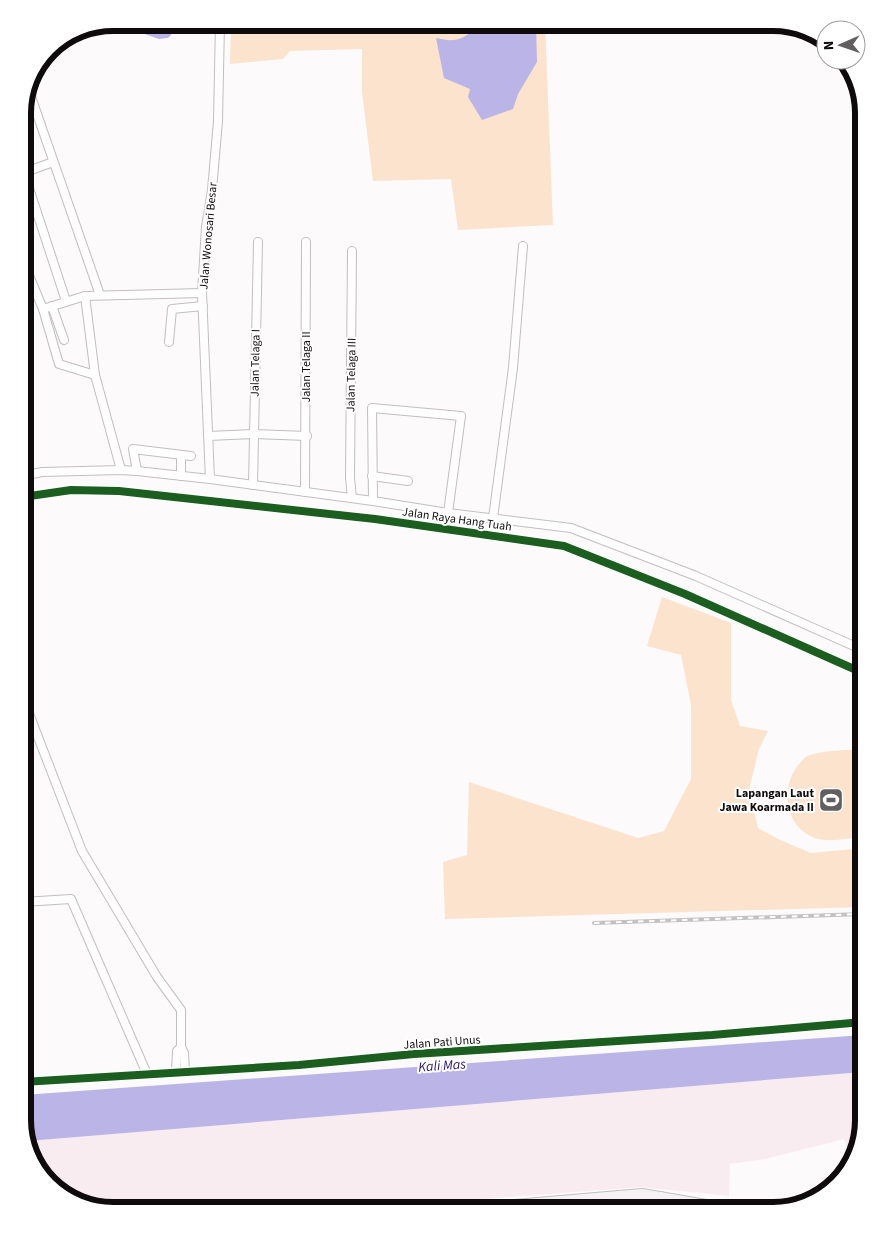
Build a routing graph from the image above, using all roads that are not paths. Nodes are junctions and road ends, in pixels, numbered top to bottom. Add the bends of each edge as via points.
1 (220, 31) edge
2 (32, 101) edge
3 (53, 162) junction
4 (31, 169) edge
5 (31, 196) edge
6 (258, 242) dead end
7 (306, 242) dead end
8 (523, 246) dead end
9 (352, 251) dead end
10 (31, 280) edge
11 (202, 293) junction
12 (100, 295) junction
13 (85, 296) junction
14 (66, 301) junction
15 (52, 306) junction
16 (203, 306) junction
17 (43, 309) junction
18 (64, 340) dead end
19 (169, 342) dead end
20 (95, 375) junction
21 (254, 434) junction
22 (208, 436) junction
23 (307, 436) junction
24 (181, 455) junction
25 (191, 456) dead end
26 (122, 470) junction
27 (137, 471) junction
28 (31, 474) edge
29 (181, 476) junction
30 (372, 476) junction
31 (210, 479) junction
32 (408, 481) dead end
33 (253, 485) junction
34 (306, 492) junction
35 (31, 496) edge
36 (352, 498) junction
37 (373, 501) junction
38 (448, 513) junction
39 (493, 518) junction
40 (855, 646) edge
41 (855, 669) edge
42 (31, 719) edge
43 (31, 901) edge
44 (855, 1023) edge
45 (181, 1047) junction
46 (185, 1071) junction
47 (176, 1072) junction
48 (148, 1074) junction
49 (31, 1081) edge
50 (662, 1196) junction
51 (550, 1202) edge
52 (658, 1202) edge
53 (693, 1202) edge

1 - 11 street, Jalan Wonosari Besar via 218,121
2 - 3 street
3 - 4 street
3 - 12 street
5 - 14 street
6 - 21 street, Jalan Telaga I
7 - 23 street, Jalan Telaga II
8 - 39 street via 513,368
9 - 36 street, Jalan Telaga III
10 - 17 street
11 - 12 street
11 - 16 street, Jalan Wonosari Besar
12 - 13 street
13 - 14 street
13 - 20 street
14 - 15 street
15 - 17 street
15 - 18 street
16 - 19 street via 172,309
16 - 22 street, Jalan Wonosari Besar
17 - 20 street via 59,364
20 - 26 street
21 - 22 street
21 - 23 street
21 - 33 street, Jalan Telaga I
22 - 31 street, Jalan Wonosari Besar
23 - 34 street, Jalan Telaga II
24 - 25 street
24 - 27 street via 133,449
24 - 29 street
26 - 27 street, Jalan Raya Hang Tuah
26 - 28 street, Jalan Raya Hang Tuah
27 - 29 street, Jalan Raya Hang Tuah
29 - 31 street, Jalan Raya Hang Tuah
30 - 32 street
30 - 37 street
30 - 38 street via 372,408 461,416
31 - 33 street, Jalan Raya Hang Tuah
33 - 34 street, Jalan Raya Hang Tuah
34 - 36 street, Jalan Raya Hang Tuah
35 - 41 street, Jalan Raya Hang Tuah via 71,490 119,491 374,519 564,546 685,594
36 - 37 street, Jalan Raya Hang Tuah
37 - 38 street, Jalan Raya Hang Tuah
38 - 39 street, Jalan Raya Hang Tuah
39 - 40 street, Jalan Raya Hang Tuah via 571,528 696,576
42 - 45 street via 82,851 157,977 181,1010
43 - 48 street via 71,899
44 - 46 street, Jalan Pati Unus
45 - 46 street
45 - 47 street via 177,1052
46 - 47 street, Jalan Pati Unus
47 - 48 street, Jalan Pati Unus
48 - 49 street, Jalan Pati Unus
50 - 51 street via 642,1194
50 - 52 street
50 - 53 street

